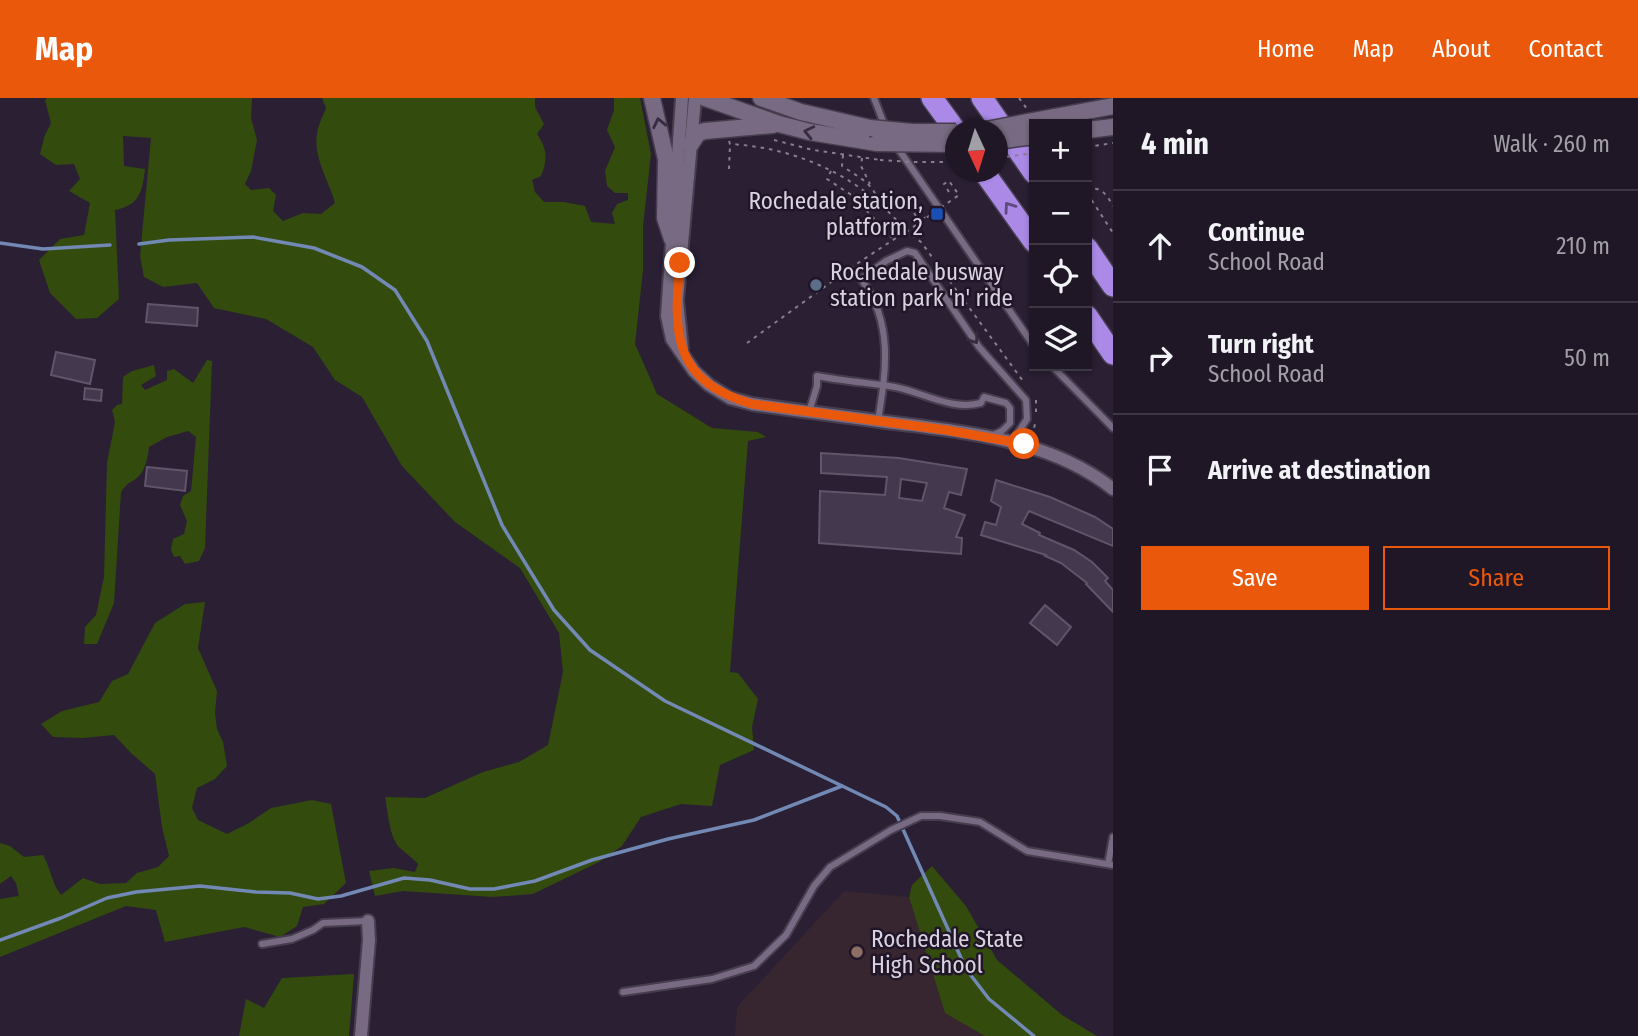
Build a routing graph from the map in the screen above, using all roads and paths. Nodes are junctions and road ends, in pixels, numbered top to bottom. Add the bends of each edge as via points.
1 (652, 98) edge
2 (682, 98) edge
3 (695, 98) edge
4 (705, 98) edge
5 (761, 98) edge
6 (874, 98) edge
7 (932, 98) edge
8 (982, 98) edge
9 (1113, 106) edge
10 (947, 119) edge
11 (779, 124) junction
12 (1008, 126) edge
13 (1113, 127) edge
14 (1092, 129) edge
15 (945, 131) edge
16 (873, 135) junction
17 (729, 137) dead end
18 (1029, 137) edge
19 (768, 139) dead end
20 (1008, 140) edge
21 (945, 143) edge
22 (1113, 143) edge
23 (691, 144) junction
24 (730, 144) junction
25 (1092, 146) edge
26 (1029, 154) edge
27 (843, 155) junction
28 (1008, 157) edge
29 (862, 158) junction
30 (945, 162) edge
31 (1029, 166) edge
32 (729, 169) dead end
33 (831, 170) junction
34 (991, 182) edge
35 (870, 186) junction
36 (1092, 191) edge
37 (949, 192) dead end
38 (1092, 200) edge
39 (879, 202) junction
40 (1113, 206) edge
41 (916, 216) dead end
42 (925, 218) junction
43 (906, 232) junction
44 (1113, 233) edge
45 (1029, 235) edge
46 (672, 239) junction
47 (894, 240) junction
48 (1092, 255) edge
49 (1113, 286) edge
50 (1092, 324) edge
51 (1029, 339) edge
52 (747, 344) dead end
53 (1113, 354) edge
54 (684, 356) junction
55 (1057, 371) edge
56 (884, 386) junction
57 (1028, 389) dead end
58 (1036, 400) dead end
59 (809, 412) junction
60 (878, 421) junction
61 (1113, 428) edge
62 (990, 437) junction
63 (1031, 438) dead end
64 (1012, 442) junction
65 (1113, 489) edge
66 (1113, 837) edge
67 (1111, 865) edge
68 (368, 921) joint
69 (261, 944) dead end
70 (624, 992) dead end
71 (362, 1036) edge

46 -> 1 main road via 665,218 666,159
2 - 46 street
3 - 23 street
4 - 11 main road
5 - 16 main road
6 - 51 lane via 907,163
7 - 10 highway
8 - 31 highway
9 - 12 main road, bridge
16 -> 11 main road via 836,138
11 - 23 main road via 705,131
13 - 14 main road
15 - 16 main road, bridge
16 - 21 main road, bridge
17 - 24 path
18 - 20 main road, bridge
19 - 27 path
22 - 25 path
23 - 54 street via 677,300
24 - 32 path
24 - 33 path via 775,150
26 - 28 path, bridge
27 - 29 path
27 - 35 path via 842,166
29 - 30 path, bridge
29 - 35 path
33 - 39 path
33 - 47 path via 827,179 853,196
45 -> 34 highway
35 - 39 path
36 - 40 path via 1106,194
37 - 42 path, bridge via 944,184 949,181 959,195
38 - 44 path
39 - 43 path
41 - 42 path via 910,207 915,203
42 - 43 path, bridge
43 - 47 path
43 - 57 path via 921,242
46 - 54 street via 667,316 672,339
47 - 52 path
48 - 49 highway
50 - 53 highway
54 - 59 street via 694,372 730,398
55 - 61 lane
56 - 59 lane via 817,376
56 - 60 lane
56 - 62 lane via 943,401 973,405 984,397 1006,403 1010,423
56 -> 64 lane via 885,332 874,298 861,279 907,251 915,253 979,347 1026,400 1027,419
58 - 63 path
59 - 60 street
60 - 62 street
62 - 64 street
64 - 65 street via 1049,453
66 - 67 lane
67 - 70 lane via 1027,851 980,822 921,816 830,867 786,935 754,966 712,979
68 - 69 lane via 323,923 292,939
68 - 71 street

